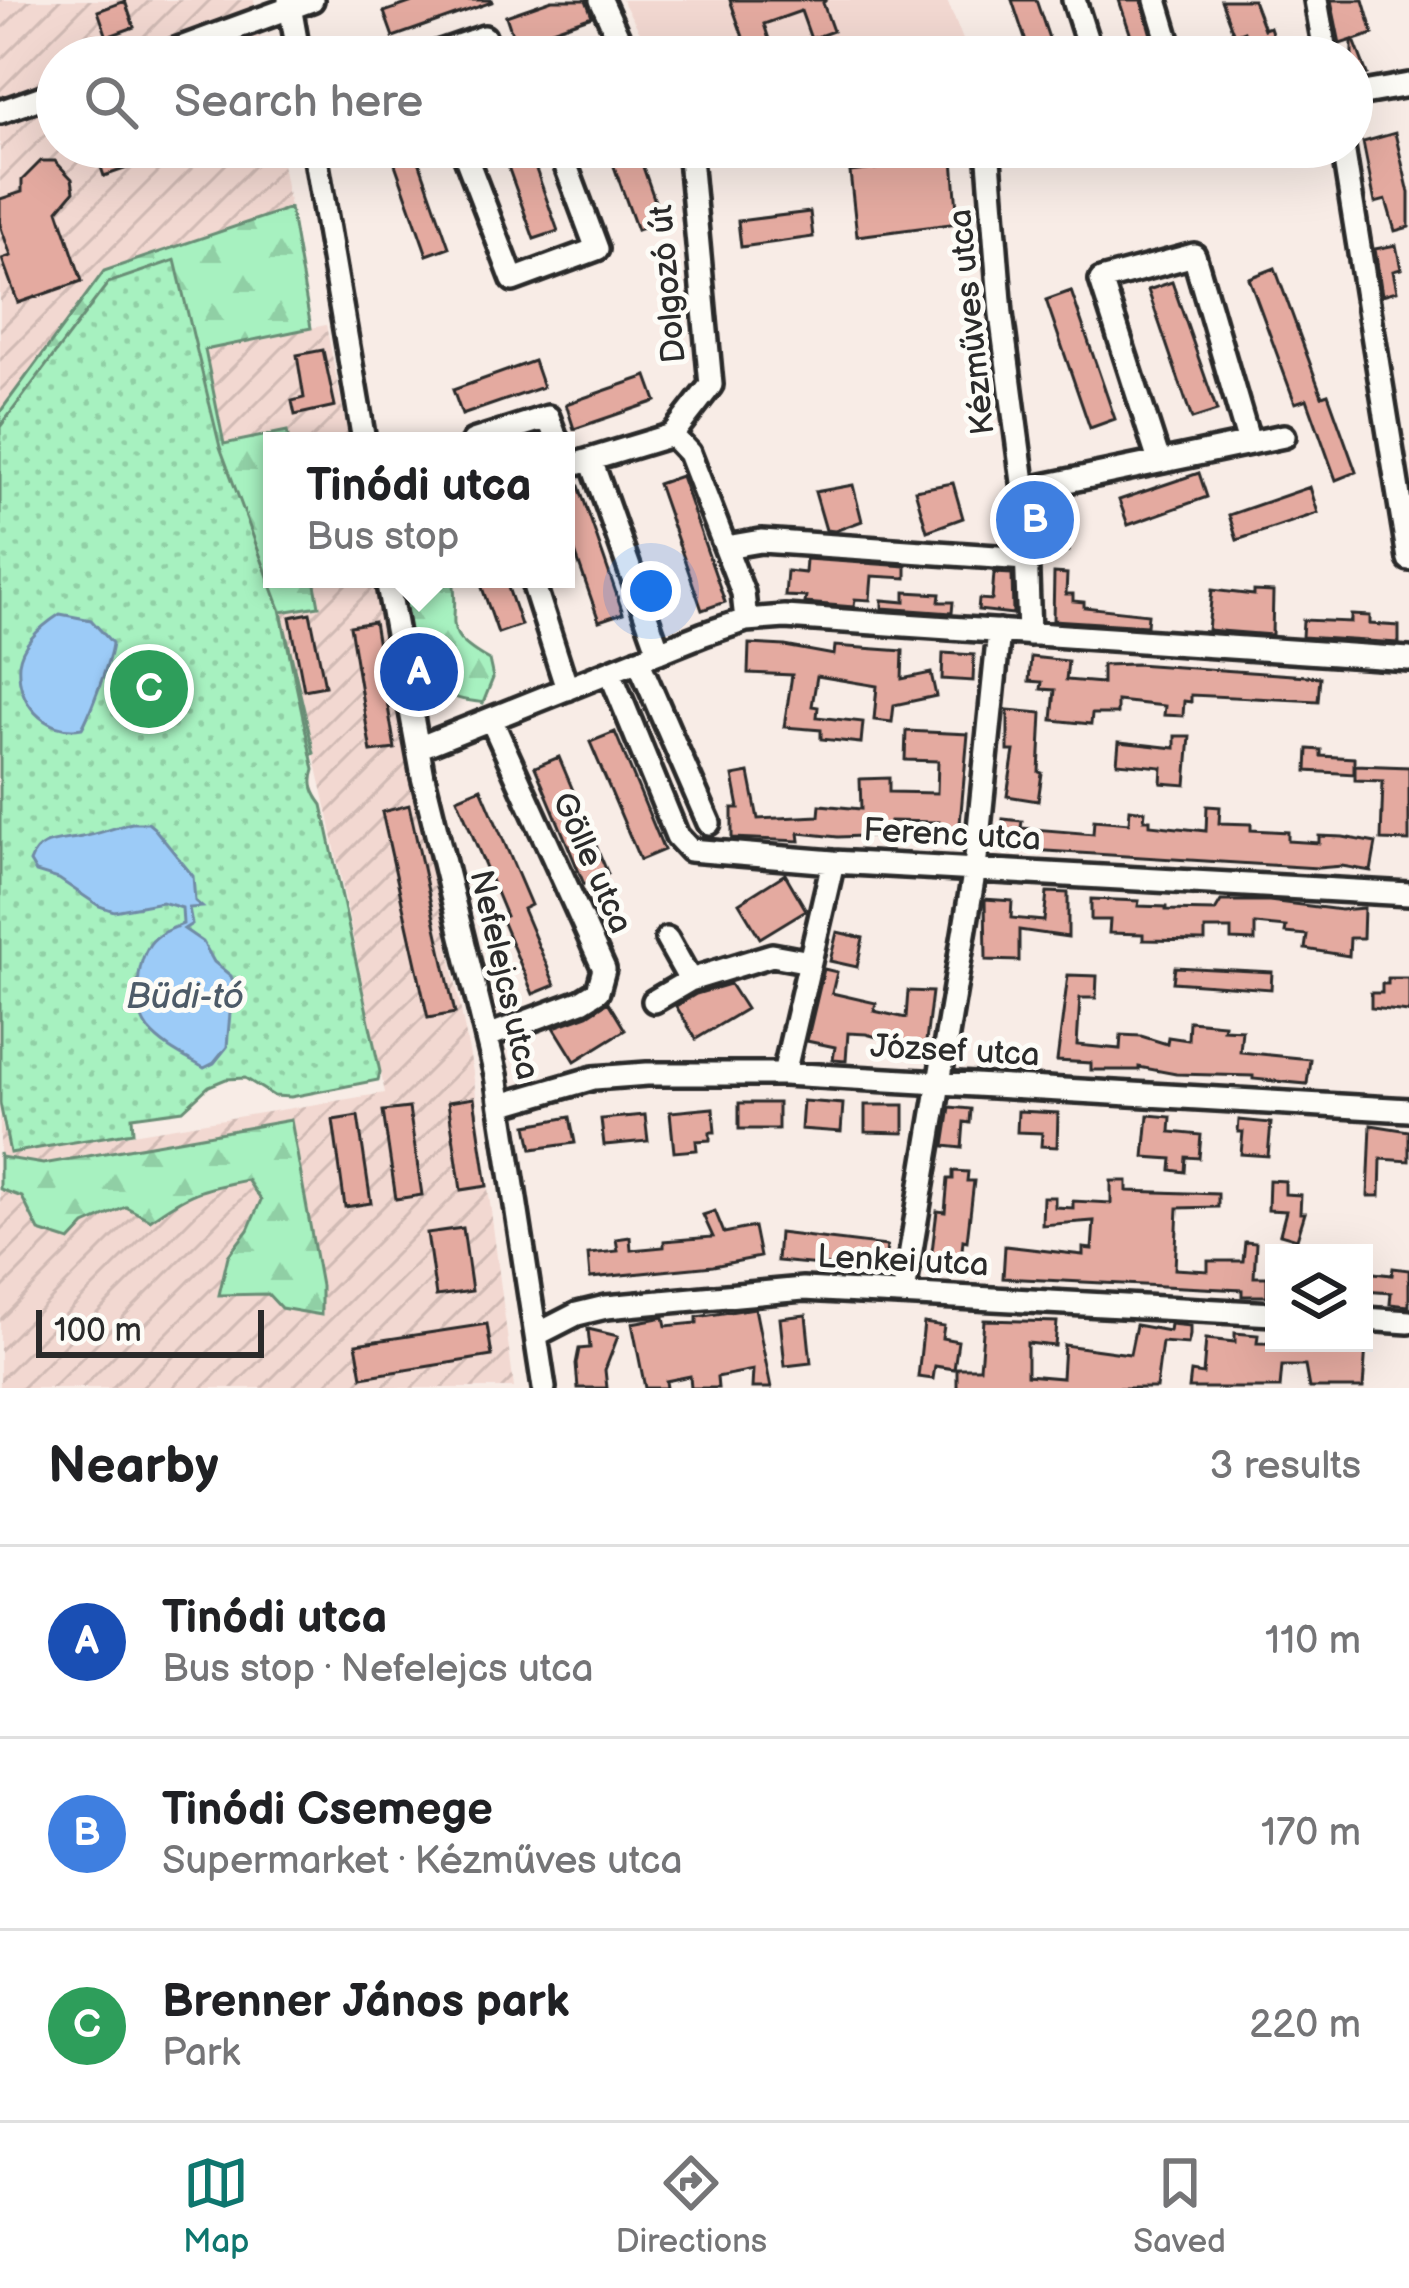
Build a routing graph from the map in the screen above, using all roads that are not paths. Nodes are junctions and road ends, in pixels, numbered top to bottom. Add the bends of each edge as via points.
1 (601, 0) edge
2 (1075, 0) edge
3 (1156, 0) edge
4 (1316, 0) edge
5 (297, 2) edge
6 (210, 36) edge
7 (298, 36) edge
8 (614, 36) edge
9 (1086, 36) edge
10 (1167, 36) edge
11 (1322, 36) edge
12 (1409, 85) edge
13 (1373, 91) edge
14 (36, 99) edge
15 (0, 112) edge
16 (318, 168) edge
17 (470, 168) edge
18 (567, 168) edge
19 (690, 168) edge
20 (990, 168) edge
21 (1346, 168) edge
22 (1409, 426) edge
23 (1386, 430) junction
24 (362, 432) edge
25 (502, 432) edge
26 (553, 432) edge
27 (672, 435) junction
28 (1284, 436) dead end
29 (1250, 443) junction
30 (1160, 461) junction
31 (575, 463) edge
32 (575, 469) edge
33 (1024, 490) junction
34 (726, 547) junction
35 (1026, 559) junction
36 (1409, 559) edge
37 (389, 588) edge
38 (535, 588) edge
39 (746, 620) junction
40 (999, 631) junction
41 (1028, 634) junction
42 (649, 656) junction
43 (1409, 659) edge
44 (610, 672) junction
45 (567, 689) junction
46 (491, 719) junction
47 (418, 748) junction
48 (709, 823) dead end
49 (833, 862) junction
50 (975, 868) junction
51 (1409, 894) edge
52 (667, 939) dead end
53 (810, 962) junction
54 (690, 980) junction
55 (654, 1001) dead end
56 (488, 1036) junction
57 (784, 1074) junction
58 (938, 1083) junction
59 (501, 1105) junction
60 (1409, 1110) edge
61 (904, 1292) junction
62 (1265, 1313) edge
63 (1373, 1320) edge
64 (1409, 1322) edge
65 (536, 1335) junction
66 (544, 1388) edge

1 - 8 street
2 - 9 street
3 - 10 street
4 - 11 street
5 - 6 street
5 - 7 street
12 - 13 street
14 - 15 street
16 - 24 street
17 - 18 street via 513,280 597,249
19 - 27 street, Dolgozó út via 711,385
20 - 33 street, Kézműves utca
21 - 23 street
22 - 23 street
23 - 36 street
25 - 26 street via 548,418
27 - 31 street
27 - 34 street via 689,453
28 - 29 street
29 - 30 street
29 - 30 street via 1194,255 1101,280
30 - 33 street
32 - 42 street
33 - 35 street, Kézműves utca
34 - 35 street via 761,541
34 - 39 street
35 - 41 street, Kézműves utca
37 - 47 street, Nefelejcs utca
38 - 45 street
39 - 40 street
39 - 42 street
40 - 41 street
40 - 50 street
41 - 43 street
42 - 44 street
42 - 48 street
44 - 45 street
44 - 49 street, Ferenc utca via 686,848
45 - 46 street
46 - 47 street
46 - 56 street, Gölle utca via 604,969 598,991 582,1001
47 - 56 street, Nefelejcs utca
49 - 50 street, Ferenc utca
49 - 53 street
50 - 51 street, Ferenc utca
50 - 58 street
52 - 54 street
53 - 54 street via 772,955
53 - 57 street
54 - 55 street
56 - 59 street, Nefelejcs utca
57 - 58 street, József utca
57 - 59 street, József utca via 594,1078
58 - 60 street, József utca
58 - 61 street
59 - 65 street, Nefelejcs utca
61 - 62 street, Lenkei utca
61 - 65 street, Lenkei utca via 758,1291 606,1307
63 - 64 street
65 - 66 street, Nefelejcs utca

